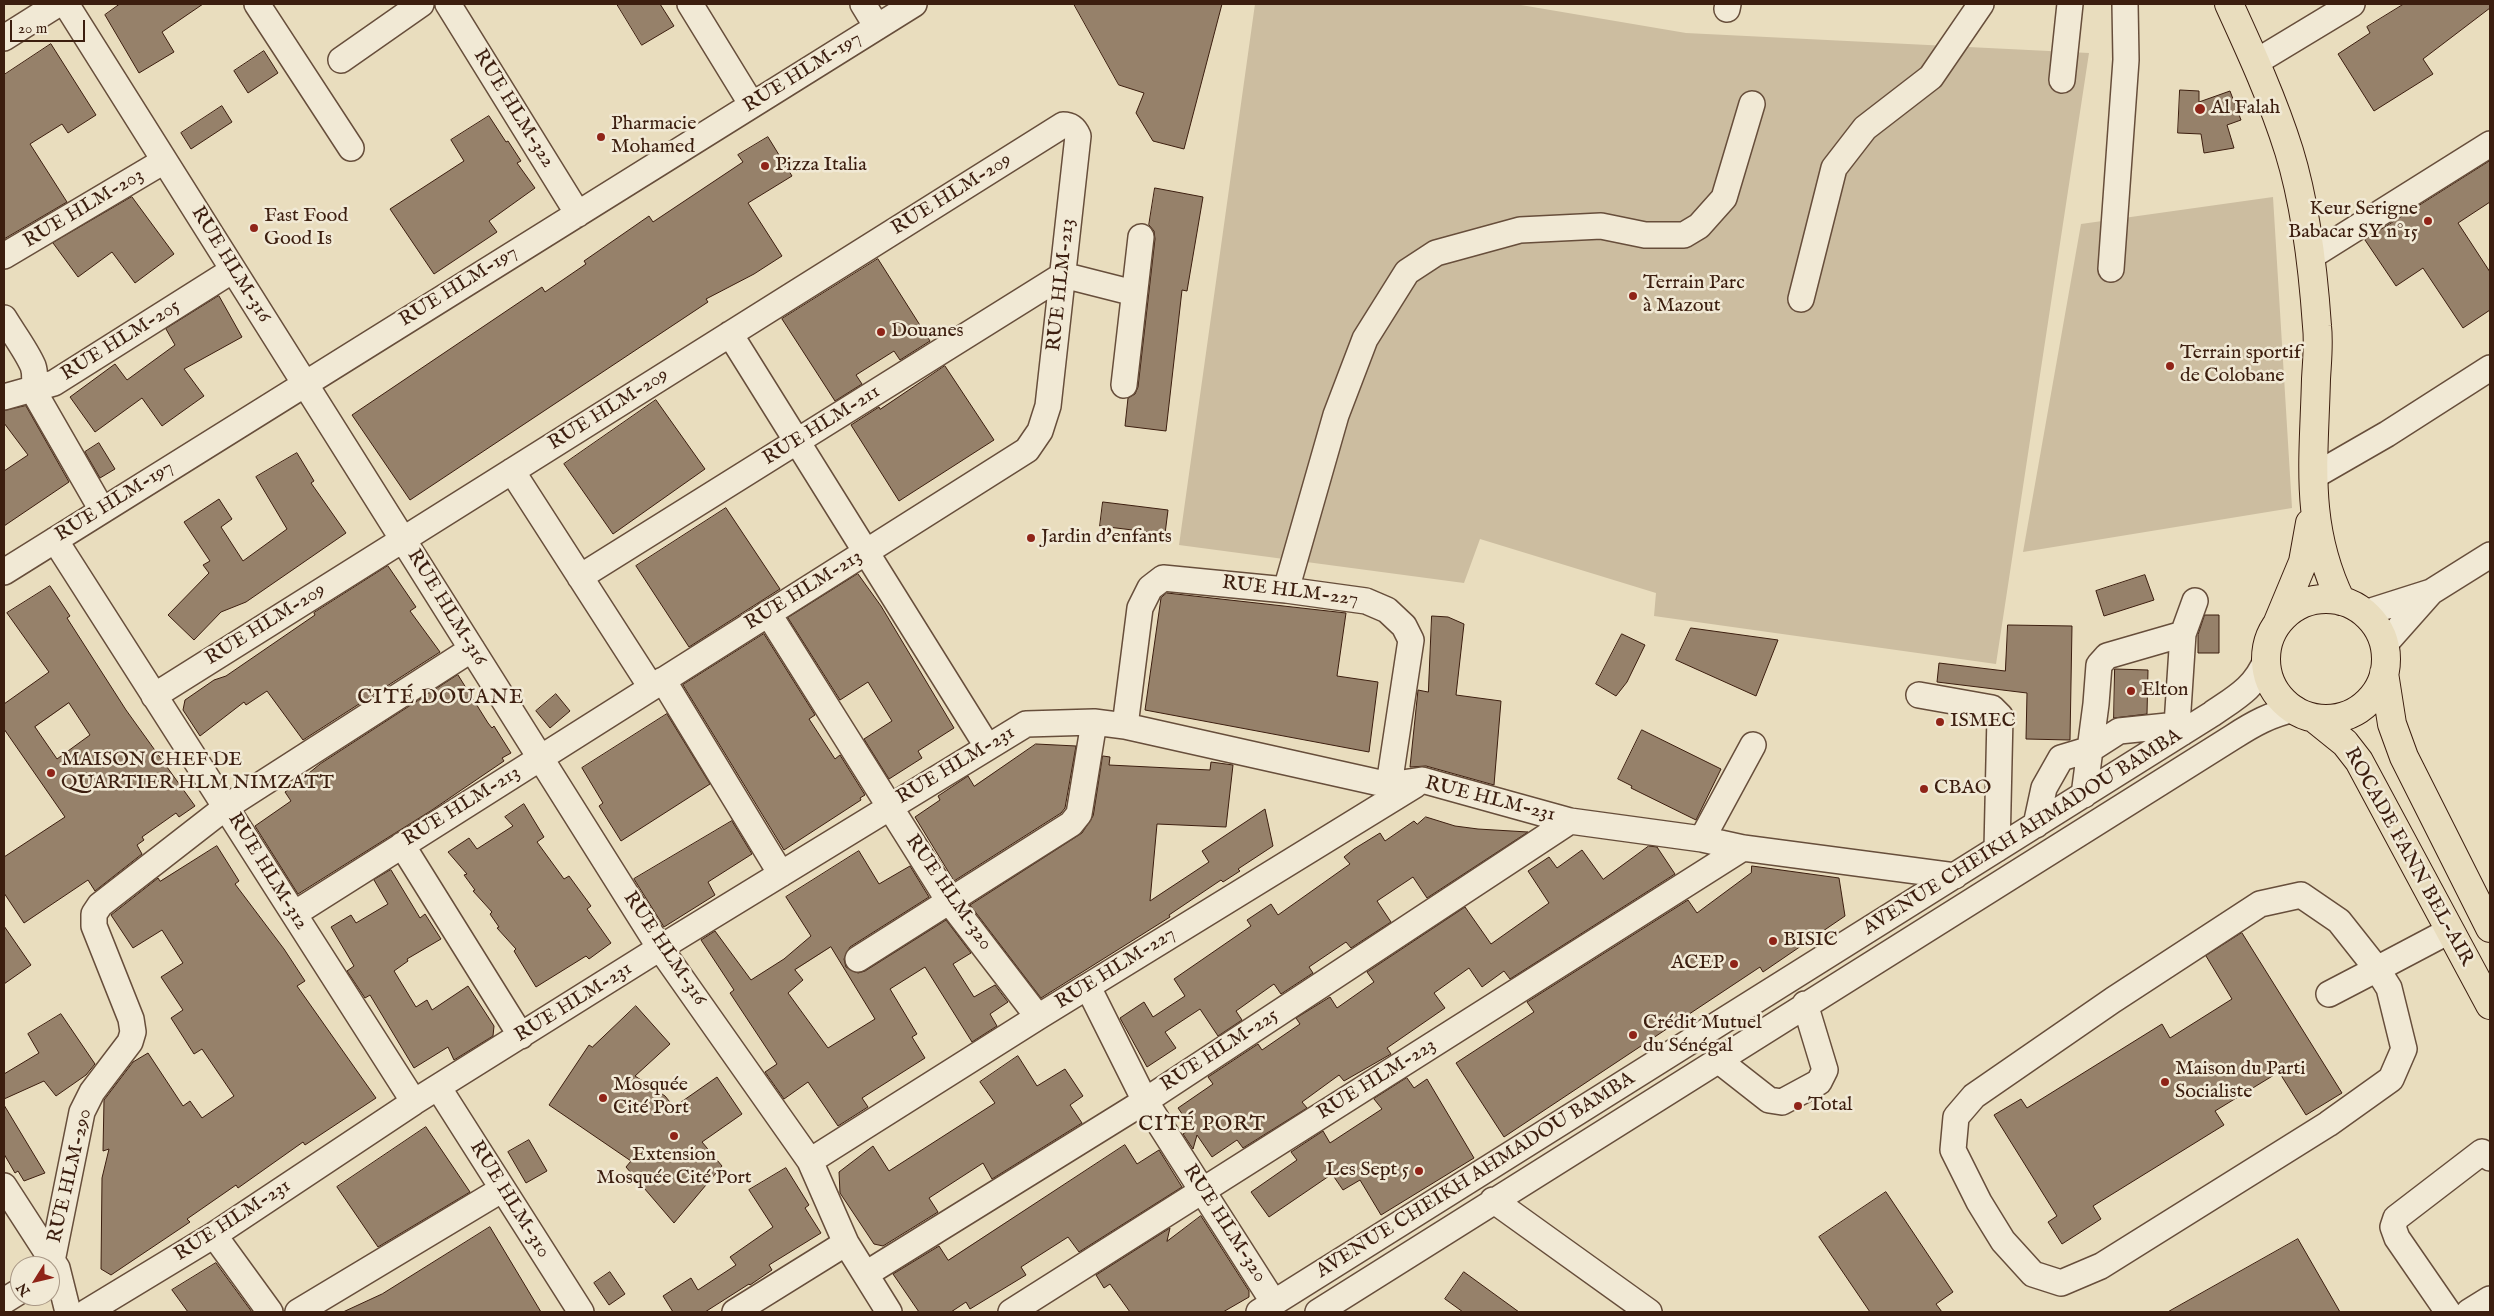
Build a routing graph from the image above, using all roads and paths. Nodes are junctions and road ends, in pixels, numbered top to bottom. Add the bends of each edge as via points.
1 (58, 4) edge
2 (66, 4) edge
3 (257, 4) edge
4 (421, 4) edge
5 (448, 4) edge
6 (690, 4) edge
7 (863, 4) edge
8 (914, 4) edge
9 (1981, 4) edge
10 (2070, 4) edge
11 (2125, 4) edge
12 (2229, 4) edge
13 (2352, 4) edge
14 (877, 27) junction
15 (4, 38) edge
16 (341, 60) dead end
17 (2256, 62) junction
18 (2062, 80) dead end
19 (1752, 104) dead end
20 (752, 105) junction
21 (1064, 125) joint
22 (2490, 144) edge
23 (351, 148) dead end
24 (164, 161) junction
25 (578, 214) junction
26 (1141, 238) dead end
27 (4, 256) edge
28 (2310, 257) junction
29 (2111, 268) dead end
30 (233, 270) junction
31 (1063, 275) junction
32 (1134, 293) junction
33 (1800, 299) dead end
34 (4, 318) edge
35 (730, 334) junction
36 (2490, 368) edge
37 (304, 383) junction
38 (1124, 385) dead end
39 (33, 390) junction
40 (4, 397) edge
41 (797, 441) junction
42 (512, 470) junction
43 (2314, 476) junction
44 (2313, 507) junction
45 (102, 510) junction
46 (402, 539) junction
47 (55, 540) junction
48 (866, 552) junction
49 (2490, 555) edge
50 (4, 572) edge
51 (580, 577) junction
52 (1286, 590) junction
53 (2431, 592) junction
54 (2195, 601) dead end
55 (2353, 607) junction
56 (768, 613) junction
57 (2278, 622) junction
58 (2182, 634) junction
59 (2384, 646) junction
60 (472, 649) junction
61 (2266, 660) junction
62 (2384, 673) junction
63 (657, 684) junction
64 (1919, 695) dead end
65 (154, 696) junction
66 (2305, 714) junction
67 (1094, 722) junction
68 (1125, 726) junction
69 (2180, 729) junction
70 (1753, 745) dead end
71 (987, 746) junction
72 (2091, 749) junction
73 (540, 757) junction
74 (1422, 780) junction
75 (1389, 785) junction
76 (2084, 795) junction
77 (890, 806) junction
78 (226, 807) junction
79 (1570, 821) junction
80 (2036, 825) junction
81 (1702, 839) junction
82 (402, 845) junction
83 (1743, 848) junction
84 (1996, 850) junction
85 (781, 874) junction
86 (1955, 876) junction
87 (949, 901) junction
88 (294, 914) junction
89 (2490, 928) edge
90 (2449, 931) junction
91 (660, 948) junction
92 (858, 959) dead end
93 (2377, 969) junction
94 (1088, 987) junction
95 (2329, 994) dead end
96 (1805, 1004) junction
97 (2490, 1005) edge
98 (1038, 1017) junction
99 (521, 1036) junction
100 (1718, 1060) junction
101 (438, 1087) junction
102 (1145, 1101) junction
103 (414, 1102) junction
104 (2490, 1158) edge
105 (810, 1161) junction
106 (4, 1186) edge
107 (501, 1190) junction
108 (1203, 1191) junction
109 (1493, 1200) junction
110 (214, 1235) junction
111 (846, 1243) junction
112 (46, 1256) edge
113 (55, 1256) edge
114 (866, 1274) junction
115 (60, 1288) edge
116 (2490, 1299) edge
117 (1267, 1307) edge
118 (68, 1312) edge
119 (86, 1312) edge
120 (270, 1312) edge
121 (298, 1312) edge
122 (581, 1312) edge
123 (735, 1312) edge
124 (890, 1312) edge
125 (1011, 1312) edge
126 (1318, 1312) edge
127 (1649, 1312) edge
128 (2448, 1312) edge
129 (2469, 1312) edge

1 - 15 street
2 - 24 street, RUE HLM-316
3 - 23 street
4 - 16 street
5 - 25 street, RUE HLM-322
6 - 20 street
7 - 14 street
8 - 14 street, RUE HLM-197
9 - 33 street via 1931,77 1866,128 1834,168
10 - 18 street
11 - 29 street via 2126,60
12 - 17 main road
13 - 17 street
14 - 20 street, RUE HLM-197
17 - 28 main road via 2289,152
19 - 52 street via 1724,198 1699,226 1684,234 1645,235 1601,226 1520,230 1436,253 1407,272 1366,339 1336,415
20 - 25 street, RUE HLM-197
21 - 31 street, RUE HLM-213 via 1073,128 1078,136
21 - 35 street, RUE HLM-209
22 - 28 street
24 - 27 street, RUE HLM-203
24 - 30 street, RUE HLM-316
25 - 37 street, RUE HLM-197
26 - 32 street
28 - 43 main road via 2318,328
30 - 37 street, RUE HLM-316
30 - 39 street, RUE HLM-205 via 54,383
31 - 32 street
31 - 41 street, RUE HLM-211
31 - 48 street, RUE HLM-213 via 1048,406 1040,431 1027,450
32 - 38 street
34 - 39 street via 33,366
35 - 41 street
35 - 42 street, RUE HLM-209
36 - 43 street
37 - 45 street, RUE HLM-197
37 - 46 street, RUE HLM-316
39 - 40 street, RUE HLM-205
39 - 45 street
41 - 48 street
41 - 51 street, RUE HLM-211
42 - 46 street, RUE HLM-209
42 - 51 street
43 - 44 main road
44 - 55 main road via 2328,575
44 - 57 main road via 2303,562
45 - 47 street, RUE HLM-197
46 - 60 street, RUE HLM-316
46 - 65 street, RUE HLM-209
47 - 50 street, RUE HLM-197
47 - 65 street, RUE HLM-312
48 - 56 street, RUE HLM-213
48 - 71 street
49 - 53 street
51 - 63 street
52 - 68 street, RUE HLM-227 via 1163,578 1150,588 1140,608
52 - 75 street, RUE HLM-227 via 1366,601 1387,610 1404,626 1411,640
53 - 55 street
53 - 59 street
54 - 58 street
55 - 57 main road via 2324,598 2306,602
55 - 59 main road via 2377,628
56 - 63 street, RUE HLM-213
56 - 77 street, RUE HLM-320
57 - 61 main road via 2269,640
58 - 69 street
58 - 72 street via 2102,660
59 - 62 main road
60 - 73 street, RUE HLM-316
60 - 78 street
61 - 66 main road via 2268,676 2275,690 2285,703
61 - 69 street, AVENUE CHEIKH AHMADOU BAMBA via 2260,677 2244,691
62 - 66 main road via 2378,690 2366,704 2350,714 2333,718
62 - 89 main road, ROCADE FANN BEL-AIR via 2392,724 2404,756
63 - 73 street, RUE HLM-213
63 - 85 street
64 - 84 street via 1992,708 2000,716
65 - 78 street, RUE HLM-312
66 - 90 main road, ROCADE FANN BEL-AIR via 2345,743 2359,761
66 - 96 street, AVENUE CHEIKH AHMADOU BAMBA via 2277,713 2258,721
67 - 68 street, RUE HLM-231
67 - 71 street, RUE HLM-231 via 1026,724
67 - 87 street via 1079,814 1071,824
68 - 75 street, RUE HLM-231
69 - 72 street via 2119,731
69 - 76 street, AVENUE CHEIKH AHMADOU BAMBA
70 - 81 street
71 - 77 street, RUE HLM-231
72 - 76 street
72 - 80 street via 2061,758 2044,788
73 - 82 street, RUE HLM-213
73 - 91 street, RUE HLM-316
74 - 75 street, RUE HLM-231
74 - 79 street, RUE HLM-231
74 - 94 street, RUE HLM-227
76 - 80 street, AVENUE CHEIKH AHMADOU BAMBA
77 - 85 street, RUE HLM-231
77 - 87 street, RUE HLM-320
78 - 88 street, RUE HLM-312
78 - 113 street, RUE HLM-290 via 109,898 94,914 94,926 131,1019 133,1032 130,1042 92,1092 82,1112
79 - 81 street, RUE HLM-231
79 - 102 street, RUE HLM-225
80 - 84 street, AVENUE CHEIKH AHMADOU BAMBA
81 - 83 street, RUE HLM-231
82 - 88 street, RUE HLM-213
82 - 99 street
83 - 86 street, RUE HLM-231
83 - 108 street, RUE HLM-223
84 - 86 street, AVENUE CHEIKH AHMADOU BAMBA
85 - 91 street, RUE HLM-231
86 - 117 street, AVENUE CHEIKH AHMADOU BAMBA
87 - 92 street
87 - 98 street, RUE HLM-320
88 - 103 street, RUE HLM-312
90 - 93 street
90 - 97 main road, ROCADE FANN BEL-AIR
91 - 99 street, RUE HLM-231
91 - 105 street, RUE HLM-316
93 - 93 street via 2339,921 2301,896 2260,904 1974,1096 1956,1117 1953,1150 2003,1241 2033,1274 2061,1283 2101,1266 2328,1124 2383,1085 2390,1079 2404,1049 2389,988
93 - 95 street
94 - 98 street, RUE HLM-227
94 - 102 street, RUE HLM-320
96 - 100 street, AVENUE CHEIKH AHMADOU BAMBA
96 - 100 street via 1825,1070 1819,1082 1782,1102 1769,1100
98 - 105 street, RUE HLM-227
99 - 101 street, RUE HLM-231
100 - 109 street, AVENUE CHEIKH AHMADOU BAMBA
101 - 103 street, RUE HLM-231
101 - 107 street, RUE HLM-310
102 - 108 street, RUE HLM-320
102 - 114 street, RUE HLM-225
103 - 110 street, RUE HLM-231
104 - 128 street via 2482,1152 2396,1218 2393,1227 2397,1238
105 - 111 street, RUE HLM-316
106 - 112 street
107 - 121 street
107 - 122 street, RUE HLM-310
108 - 117 street, RUE HLM-320
108 - 125 street, RUE HLM-223
109 - 126 street, AVENUE CHEIKH AHMADOU BAMBA
109 - 127 street
110 - 119 street, RUE HLM-231
110 - 120 street
111 - 114 street, RUE HLM-316
111 - 123 street
114 - 124 street, RUE HLM-316
115 - 118 street
116 - 129 street

